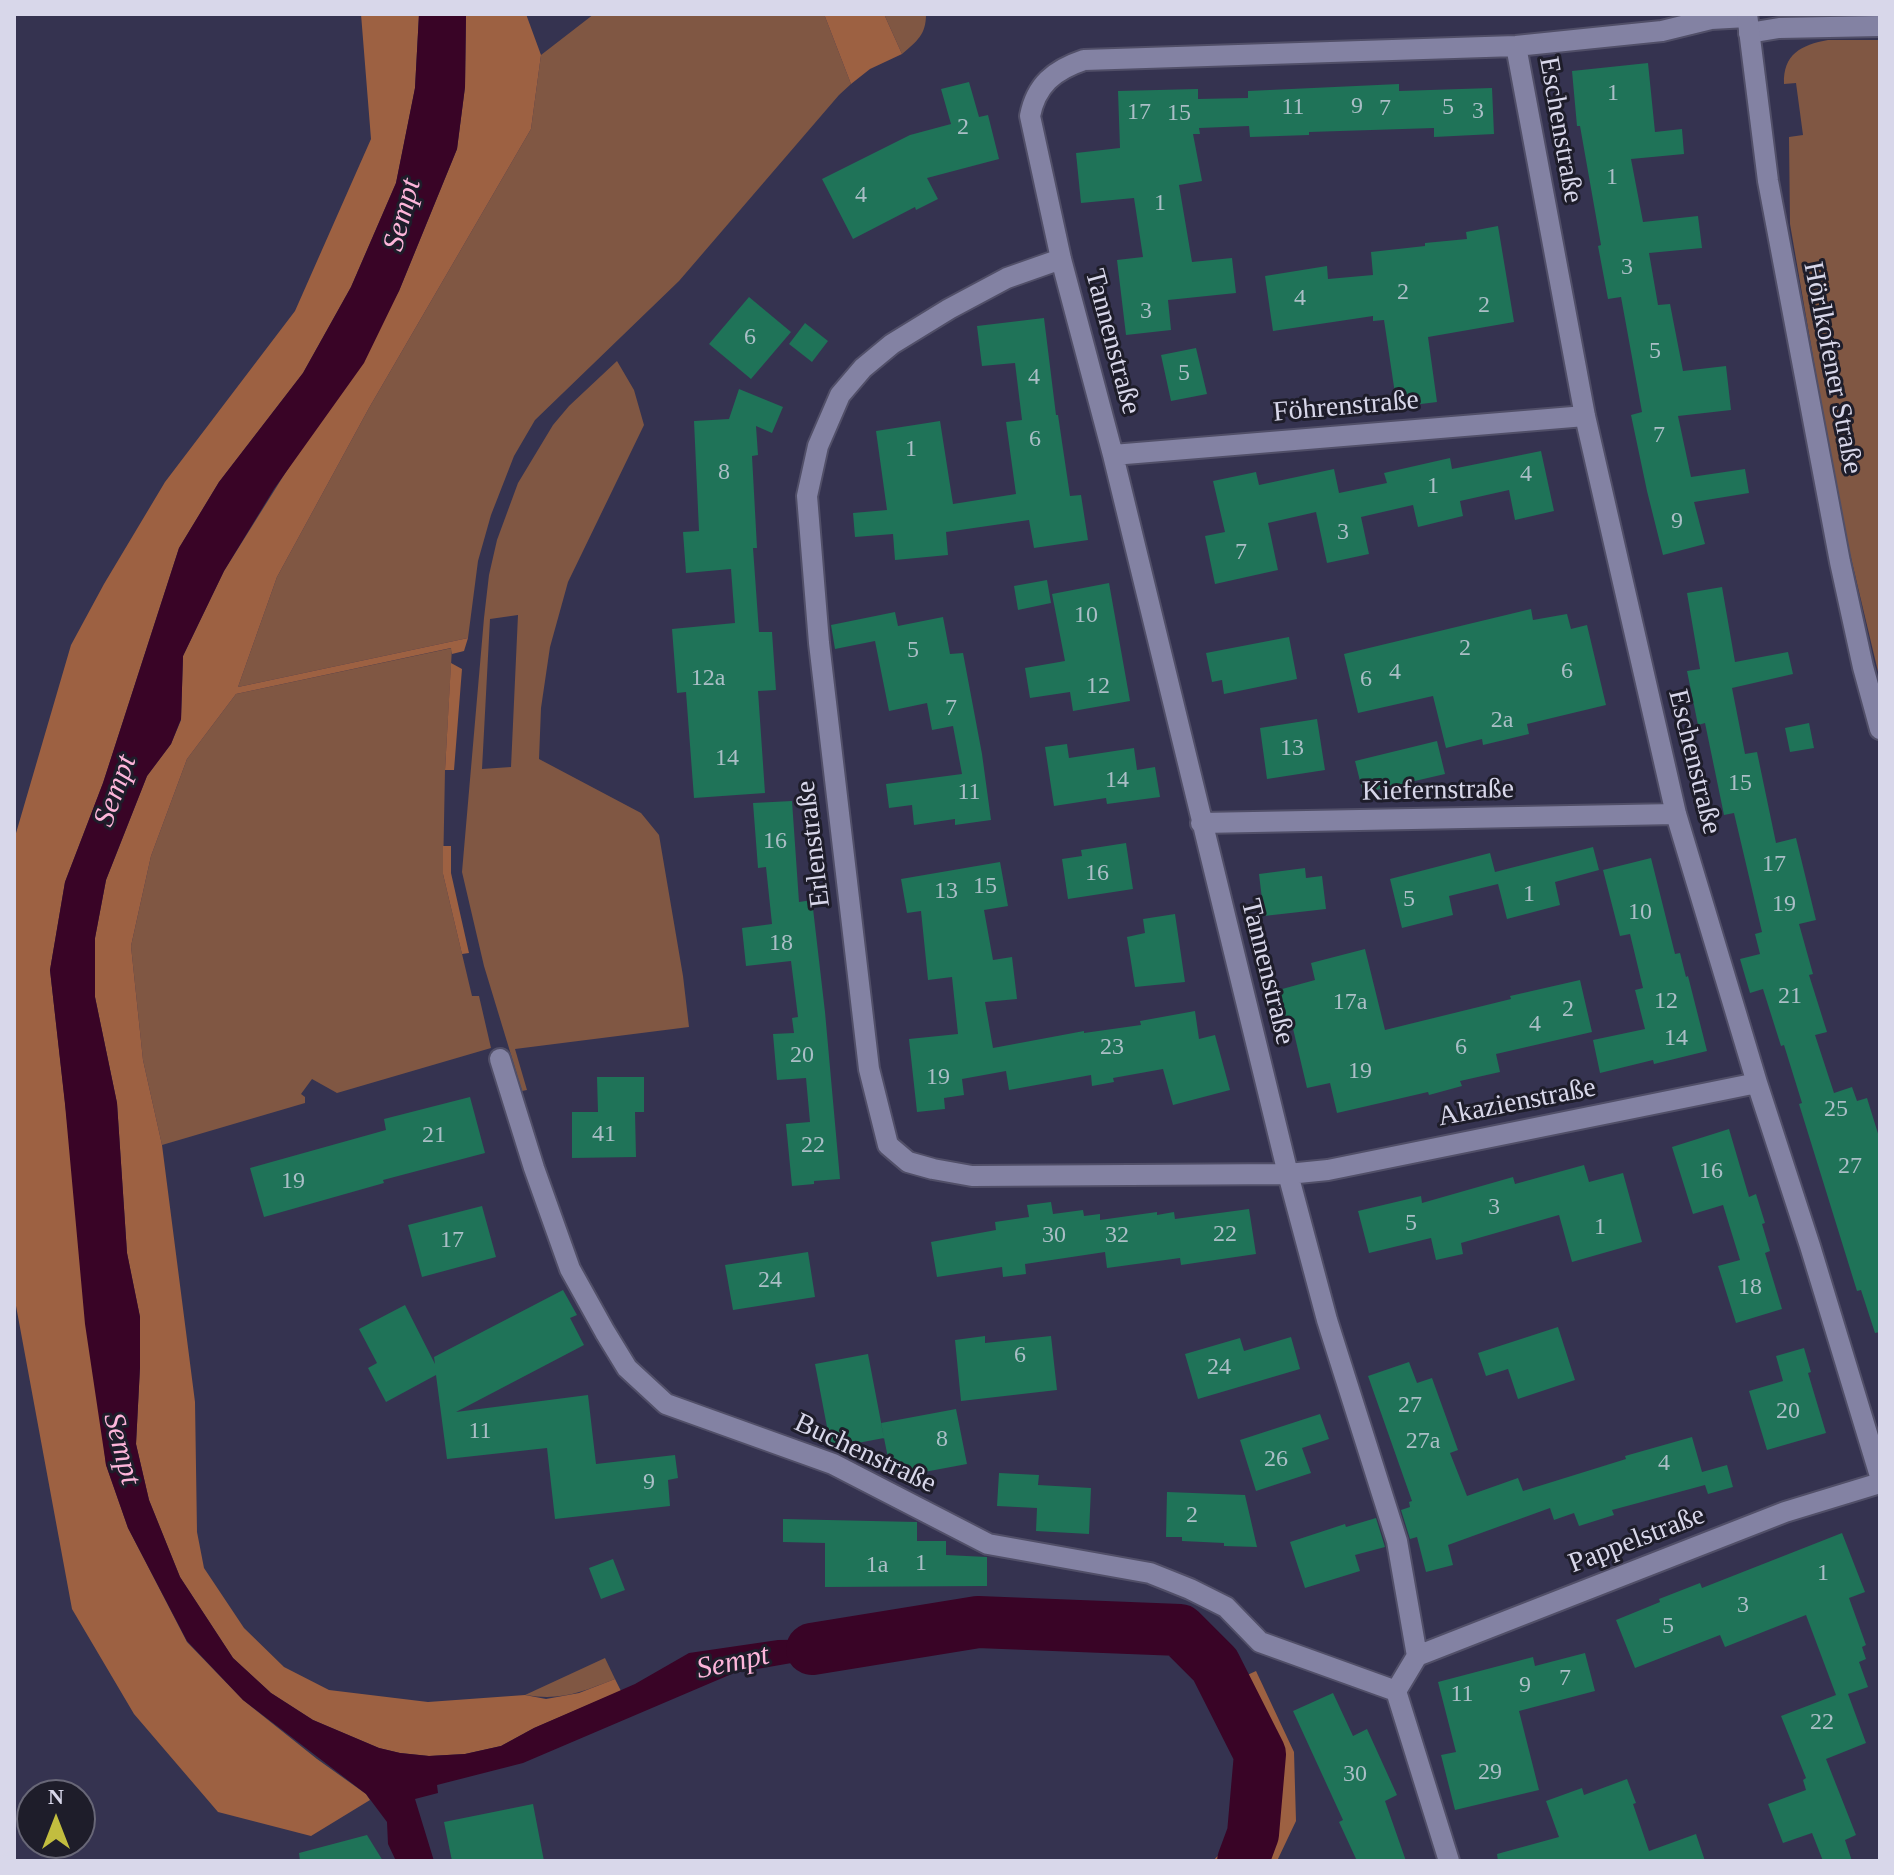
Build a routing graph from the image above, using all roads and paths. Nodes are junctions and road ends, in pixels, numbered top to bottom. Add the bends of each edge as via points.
1 (1747, 21) edge
2 (1834, 21) edge
3 (1880, 26) edge
4 (1516, 46) junction
5 (1061, 259) junction
6 (1585, 416) junction
7 (1113, 455) junction
8 (1880, 729) edge
9 (1676, 814) junction
10 (1201, 823) junction
11 (500, 1059) dead end
12 (1757, 1083) junction
13 (1288, 1174) junction
14 (1880, 1476) edge
15 (1880, 1483) edge
16 (1417, 1656) junction
17 (1396, 1691) junction
18 (1449, 1861) edge

1 - 2 street via 1779,28
1 - 4 street via 1711,19 1662,31
1 - 8 street, Hörlkofener Straße via 1768,181 1840,562
2 - 3 street
4 - 5 street, Tannenstraße via 1084,60 1060,71 1041,86 1030,116
4 - 6 street, Eschenstraße
5 - 7 street, Tannenstraße
5 - 13 street, Erlenstraße via 1007,278 892,344 840,395 818,446 807,496 819,643 869,1069 888,1145 908,1162 933,1169 972,1176
6 - 7 street, Föhrenstraße
6 - 9 street, Eschenstraße
7 - 10 street, Tannenstraße
9 - 10 street, Kiefernstraße
9 - 12 street, Eschenstraße
10 - 13 street, Tannenstraße
11 - 17 street, Buchenstraße via 570,1269 627,1368 666,1404 833,1464 988,1544 1150,1573 1226,1607 1260,1642
12 - 13 street, Akazienstraße
12 - 14 street, Eschenstraße
13 - 16 street, Tannenstraße via 1327,1320 1397,1541
15 - 16 street, Pappelstraße via 1785,1512
16 - 17 street
17 - 18 street

